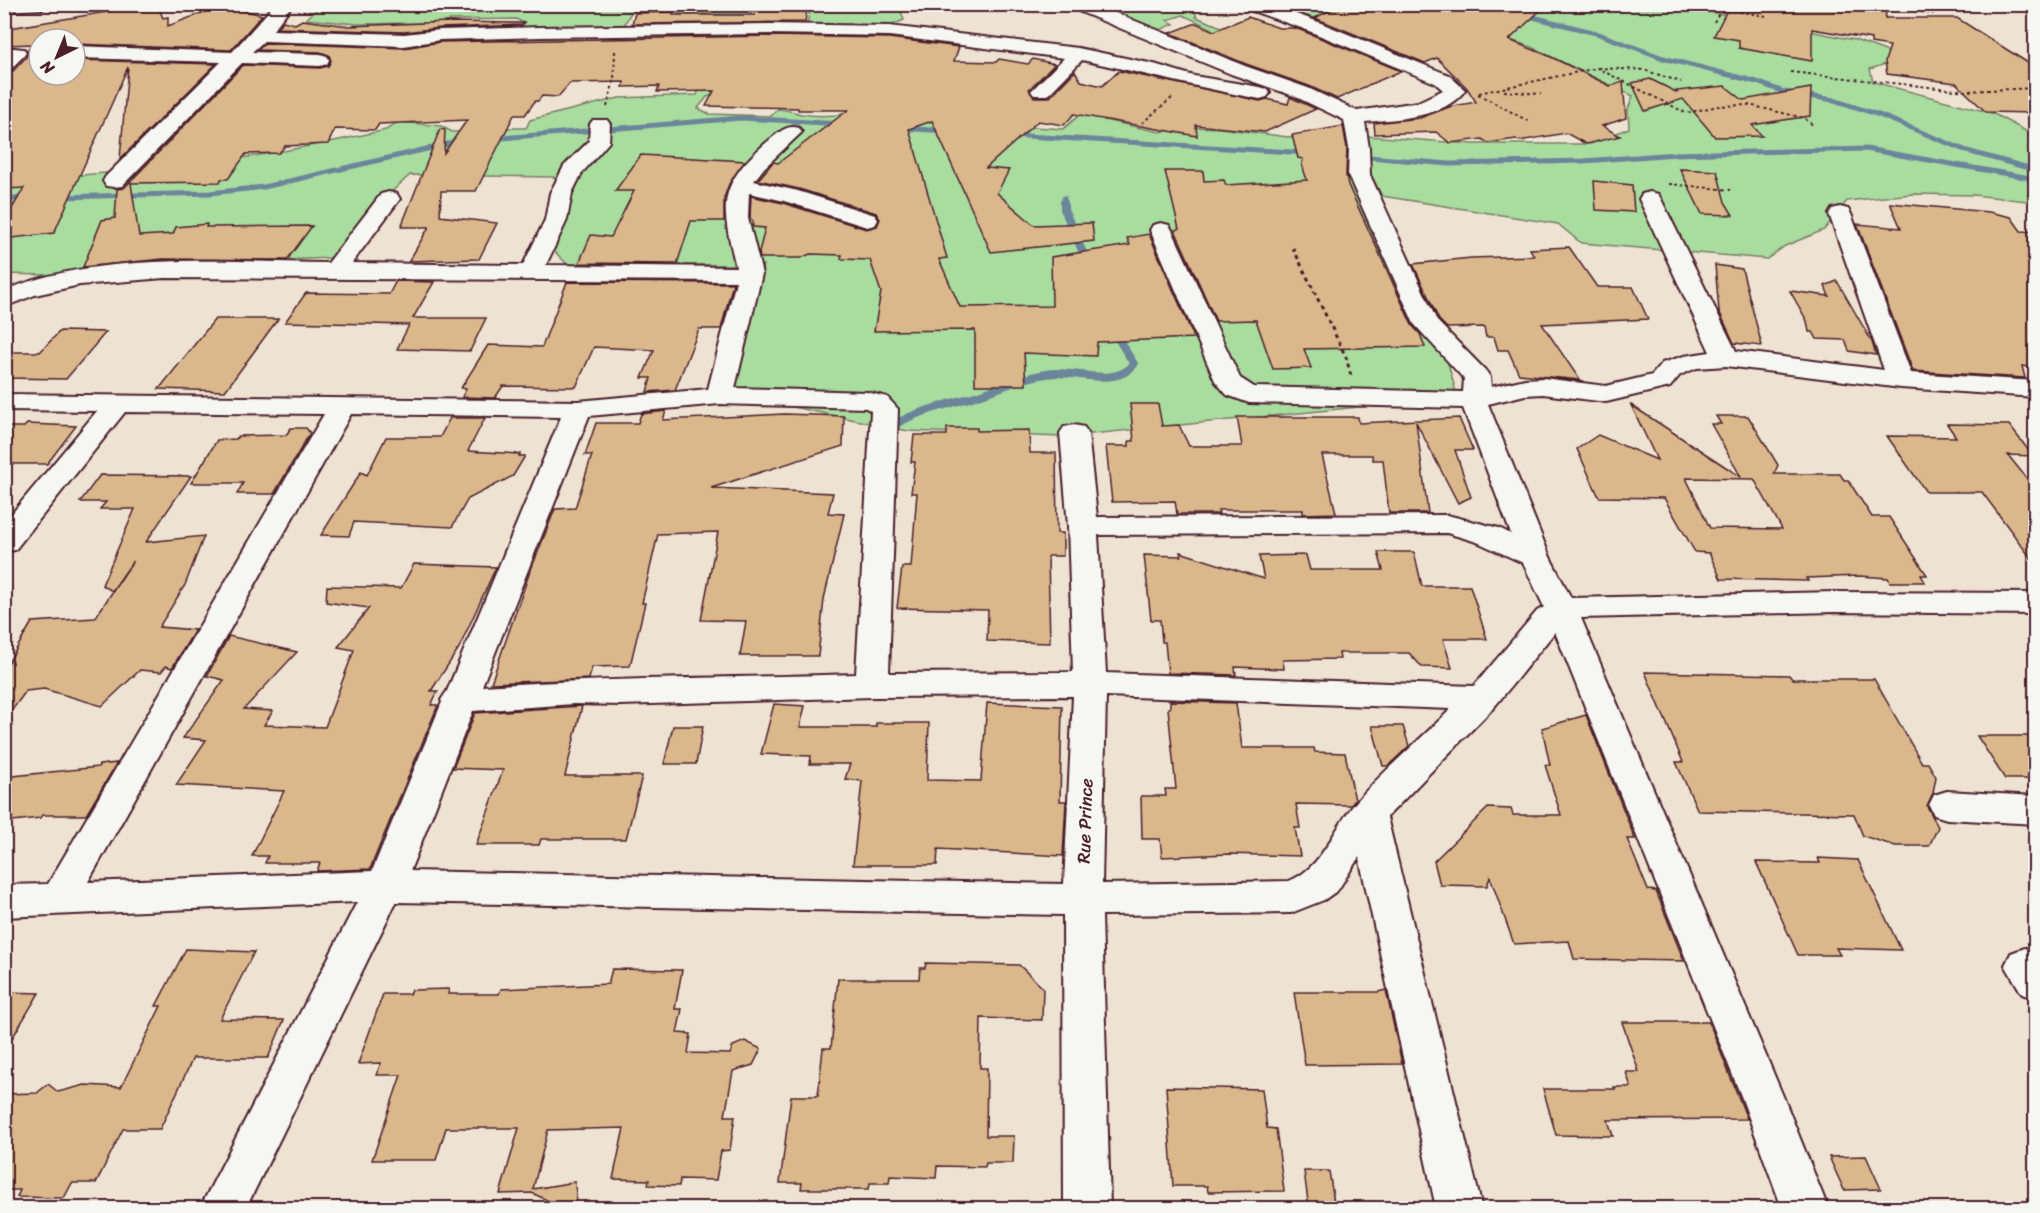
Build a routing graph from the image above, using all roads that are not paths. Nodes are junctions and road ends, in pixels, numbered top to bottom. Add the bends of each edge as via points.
1 (42, 4) edge
2 (285, 4) edge
3 (1077, 4) edge
4 (1250, 4) edge
5 (4, 6) edge
6 (259, 35) junction
7 (87, 52) edge
8 (27, 54) edge
9 (1078, 54) junction
10 (237, 56) junction
11 (9, 57) edge
12 (320, 60) dead end
13 (1041, 90) dead end
14 (1323, 102) junction
15 (1354, 117) junction
16 (792, 132) dead end
17 (599, 133) road end
18 (114, 181) dead end
19 (741, 185) junction
20 (389, 199) dead end
21 (1650, 199) road end
22 (1840, 214) dead end
23 (867, 220) dead end
24 (1161, 230) dead end
25 (336, 269) junction
26 (532, 271) junction
27 (750, 274) junction
28 (4, 300) edge
29 (1726, 358) junction
30 (1900, 380) junction
31 (2036, 389) edge
32 (720, 396) junction
33 (1473, 400) junction
34 (4, 402) edge
35 (116, 405) junction
36 (342, 406) junction
37 (578, 409) junction
38 (1074, 433) dead end
39 (1083, 526) junction
40 (4, 543) edge
41 (1535, 557) junction
42 (2036, 604) edge
43 (1562, 611) junction
44 (1090, 684) junction
45 (872, 685) junction
46 (1483, 698) junction
47 (458, 700) junction
48 (1947, 805) dead end
49 (2036, 810) edge
50 (1368, 813) junction
51 (385, 886) junction
52 (58, 900) junction
53 (1082, 900) junction
54 (4, 901) edge
55 (223, 1209) edge
56 (1087, 1209) edge
57 (1459, 1209) edge
58 (1805, 1209) edge

1 - 5 street
2 - 6 street
3 - 14 street
4 - 15 street via 1442,79 1455,90 1446,100 1420,107
6 - 9 street via 404,40 440,35 768,29 889,32
6 - 10 street
7 - 10 street
8 - 11 street
9 - 13 street
9 - 14 street via 1191,81
10 - 12 street
10 - 18 street
14 - 15 street
15 - 33 street via 1359,175 1426,324 1477,377
16 - 19 street
17 - 26 street via 561,193 556,220
19 - 23 street
19 - 27 street via 737,215
20 - 25 street
21 - 29 street
22 - 30 street
24 - 33 street via 1228,381 1236,389 1263,396
25 - 26 street
25 - 28 street via 137,272 41,286
26 - 27 street
27 - 32 street
29 - 30 street
29 - 33 street via 1693,361 1671,369 1660,381 1615,392 1596,394 1525,387
30 - 31 street
32 - 37 street
32 - 45 street via 867,400 885,409
33 - 41 street
34 - 35 street
35 - 36 street
35 - 40 street
36 - 37 street
36 - 52 street
37 - 47 street
38 - 39 street, Rue Prince
39 - 41 street via 1447,524 1488,535
39 - 44 street, Rue Prince
41 - 43 street
42 - 43 street via 1822,603
43 - 46 street via 1548,619
43 - 58 street via 1758,1084
44 - 45 street
44 - 46 street
44 - 53 street, Rue Prince
45 - 47 street via 574,692
46 - 50 street
47 - 51 street
48 - 49 street
50 - 53 street via 1325,879 1311,890 1291,897
50 - 57 street
51 - 52 street
51 - 53 street
51 - 55 street
52 - 54 street
53 - 56 street, Rue Prince

